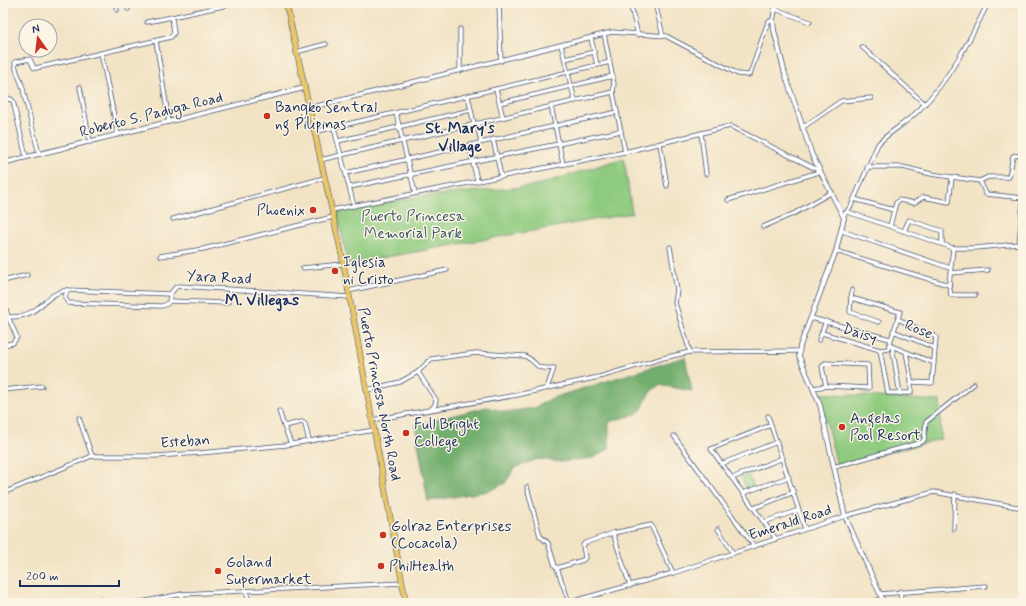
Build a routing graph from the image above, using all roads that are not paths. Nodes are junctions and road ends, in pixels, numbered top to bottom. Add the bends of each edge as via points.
1 (115, 3) edge
2 (126, 3) edge
3 (237, 3) edge
4 (286, 3) edge
5 (499, 3) edge
6 (630, 3) edge
7 (655, 3) edge
8 (776, 3) edge
9 (847, 3) edge
10 (988, 3) edge
11 (854, 5) dead end
12 (128, 9) dead end
13 (775, 9) junction
14 (117, 10) dead end
15 (172, 17) junction
16 (773, 20) junction
17 (147, 22) dead end
18 (810, 22) dead end
19 (460, 29) dead end
20 (604, 34) junction
21 (638, 35) junction
22 (663, 36) junction
23 (591, 38) junction
24 (156, 41) junction
25 (326, 44) dead end
26 (561, 45) junction
27 (862, 46) dead end
28 (296, 52) junction
29 (594, 52) junction
30 (101, 53) junction
31 (565, 59) junction
32 (501, 61) junction
33 (610, 62) junction
34 (597, 65) junction
35 (460, 71) junction
36 (568, 72) junction
37 (613, 76) junction
38 (3, 83) edge
39 (571, 86) junction
40 (80, 87) dead end
41 (304, 88) junction
42 (496, 89) junction
43 (613, 92) junction
44 (468, 96) junction
45 (871, 98) dead end
46 (5, 100) edge
47 (575, 101) junction
48 (500, 103) junction
49 (925, 104) junction
50 (551, 106) junction
51 (309, 108) junction
52 (471, 110) junction
53 (617, 112) junction
54 (396, 113) junction
55 (503, 118) junction
56 (169, 122) junction
57 (476, 124) junction
58 (555, 125) junction
59 (400, 127) junction
60 (334, 128) junction
61 (802, 128) junction
62 (621, 131) junction
63 (314, 132) junction
64 (700, 133) junction
65 (118, 135) junction
66 (494, 139) junction
67 (403, 140) junction
68 (338, 141) junction
69 (90, 142) junction
70 (481, 142) junction
71 (559, 143) junction
72 (660, 144) junction
73 (469, 145) junction
74 (625, 152) junction
75 (39, 154) junction
76 (342, 155) junction
77 (1023, 155) edge
78 (498, 156) junction
79 (26, 157) junction
80 (407, 158) junction
81 (320, 160) junction
82 (473, 162) junction
83 (3, 163) edge
84 (563, 164) junction
85 (867, 167) junction
86 (819, 171) junction
87 (346, 173) junction
88 (706, 174) dead end
89 (411, 175) junction
90 (502, 176) junction
91 (324, 178) junction
92 (952, 178) junction
93 (476, 180) junction
94 (980, 181) junction
95 (667, 186) dead end
96 (350, 188) junction
97 (832, 192) junction
98 (415, 193) junction
99 (1023, 198) edge
100 (854, 199) junction
101 (728, 200) dead end
102 (1023, 201) edge
103 (354, 206) junction
104 (332, 210) junction
105 (894, 210) junction
106 (846, 213) junction
107 (333, 217) junction
108 (173, 219) dead end
109 (890, 226) junction
110 (763, 227) dead end
111 (842, 231) junction
112 (904, 231) junction
113 (1021, 243) edge
114 (942, 244) junction
115 (670, 247) dead end
116 (953, 248) junction
117 (836, 251) junction
118 (160, 256) dead end
119 (343, 264) junction
120 (303, 268) dead end
121 (950, 268) junction
122 (446, 270) dead end
123 (988, 270) dead end
124 (950, 273) junction
125 (27, 275) dead end
126 (3, 281) edge
127 (948, 285) junction
128 (67, 290) junction
129 (230, 290) junction
130 (852, 290) dead end
131 (170, 294) junction
132 (349, 294) junction
133 (975, 295) dead end
134 (3, 296) edge
135 (851, 298) junction
136 (170, 301) junction
137 (8, 317) junction
138 (811, 318) junction
139 (898, 319) junction
140 (826, 321) junction
141 (879, 322) dead end
142 (893, 331) junction
143 (822, 333) junction
144 (890, 339) junction
145 (819, 340) dead end
146 (3, 345) edge
147 (890, 346) junction
148 (935, 348) junction
149 (880, 350) junction
150 (799, 351) junction
151 (690, 352) junction
152 (906, 352) junction
153 (934, 363) junction
154 (418, 372) junction
155 (912, 382) junction
156 (974, 384) dead end
157 (42, 386) dead end
158 (826, 386) junction
159 (547, 388) junction
160 (814, 388) junction
161 (3, 390) edge
162 (367, 390) junction
163 (900, 394) junction
164 (431, 410) junction
165 (279, 411) dead end
166 (768, 416) dead end
167 (79, 418) dead end
168 (372, 420) junction
169 (772, 425) junction
170 (284, 426) junction
171 (374, 430) junction
172 (674, 436) dead end
173 (309, 441) junction
174 (777, 442) junction
175 (291, 444) junction
176 (92, 456) junction
177 (783, 458) junction
178 (721, 464) junction
179 (834, 466) junction
180 (789, 477) junction
181 (732, 478) junction
182 (527, 488) dead end
183 (794, 492) junction
184 (3, 493) edge
185 (743, 493) junction
186 (955, 494) junction
187 (754, 508) junction
188 (1023, 508) edge
189 (799, 510) junction
190 (845, 516) junction
191 (764, 522) junction
192 (718, 529) dead end
193 (806, 529) junction
194 (954, 529) dead end
195 (613, 533) junction
196 (776, 539) junction
197 (754, 546) junction
198 (733, 553) junction
199 (557, 568) junction
200 (673, 573) junction
201 (402, 583) junction
202 (630, 586) junction
203 (986, 586) dead end
204 (246, 590) junction
205 (900, 591) junction
206 (182, 594) junction
207 (880, 594) junction
208 (98, 599) dead end
209 (883, 601) edge
210 (101, 603) edge
211 (136, 603) edge
212 (184, 603) edge
213 (249, 603) edge
214 (406, 603) edge
215 (568, 603) edge
216 (868, 603) edge
217 (965, 603) edge

1 - 14 street
2 - 12 street
3 - 15 street
4 - 28 main road, Puerto Princesa North Road
5 - 32 street
6 - 21 street
7 - 22 street
8 - 13 street
9 - 11 street
10 - 49 street via 944,79
13 - 16 street
13 - 18 street
15 - 17 street
15 - 24 street via 174,35
16 - 22 street via 768,22 748,75 738,74
16 - 61 street via 778,48
19 - 35 street
20 - 21 street via 615,32
20 - 23 street
20 - 33 street
21 - 22 street
23 - 26 street
23 - 29 street
24 - 30 street
24 - 56 street
25 - 28 street
26 - 31 street
26 - 32 street
27 - 49 street
28 - 41 main road, Puerto Princesa North Road
29 - 31 street
29 - 34 street
30 - 65 street
30 - 75 street via 36,68 30,59 15,63 23,85
31 - 36 street
32 - 35 street
33 - 34 street
33 - 37 street
34 - 36 street
35 - 51 street
36 - 39 street
36 - 42 street
37 - 39 street
37 - 43 street
38 - 46 street
39 - 47 street
39 - 48 street
40 - 69 street
41 - 51 main road, Puerto Princesa North Road
41 - 56 street, Roberto S. Paduga Road
42 - 44 street
42 - 48 street
43 - 47 street
43 - 53 street
44 - 52 street
44 - 54 street
45 - 61 street via 841,101
46 - 79 street via 13,101
47 - 50 street
48 - 55 street
49 - 85 street via 878,144
50 - 55 street
50 - 58 street
51 - 63 main road, Puerto Princesa North Road
52 - 57 street
52 - 59 street
53 - 58 street
53 - 62 street
54 - 59 street
54 - 60 street
55 - 57 street
56 - 65 street, Roberto S. Paduga Road
57 - 67 street
57 - 70 street
58 - 66 street
58 - 71 street
59 - 67 street
59 - 68 street
60 - 63 street
60 - 68 street
61 - 86 street
62 - 71 street
62 - 74 street
63 - 81 main road, Puerto Princesa North Road
64 - 72 street
64 - 86 street via 724,126 737,127
64 - 88 street
65 - 69 street, Roberto S. Paduga Road
66 - 70 street
66 - 78 street
67 - 76 street
67 - 80 street
68 - 76 street
69 - 75 street, Roberto S. Paduga Road
70 - 73 street
71 - 78 street
71 - 84 street
72 - 74 street
72 - 95 street
73 - 80 street
73 - 82 street
74 - 84 street
75 - 79 street, Roberto S. Paduga Road
76 - 81 street
76 - 87 street
77 - 94 street via 1013,156 1009,177 988,177
78 - 82 street
78 - 90 street
79 - 83 street, Roberto S. Paduga Road
80 - 87 street
80 - 89 street
81 - 91 main road, Puerto Princesa North Road
82 - 89 street
82 - 93 street
84 - 90 street
85 - 92 street via 903,167
85 - 100 street
86 - 97 street
86 - 101 street
87 - 96 street
89 - 96 street
89 - 98 street
90 - 93 street
91 - 104 main road, Puerto Princesa North Road
91 - 108 street
92 - 94 street
92 - 105 street via 949,202 923,197 914,203 899,200
93 - 98 street
94 - 99 street via 986,194
96 - 103 street
97 - 106 street
97 - 110 street
98 - 103 street
100 - 105 street
100 - 106 street
102 - 113 street
103 - 104 street
104 - 107 main road, Puerto Princesa North Road
105 - 109 street
106 - 109 street
106 - 111 street
107 - 118 street via 203,249
107 - 119 main road, Puerto Princesa North Road
109 - 112 street
111 - 117 street
111 - 121 street
112 - 114 street
112 - 114 street via 908,220 942,231
113 - 116 street
114 - 116 street
115 - 151 street via 677,290 675,303
116 - 121 street
117 - 127 street
117 - 138 street
119 - 120 street
119 - 132 main road, Puerto Princesa North Road
121 - 124 street
122 - 132 street, Yara Road
123 - 124 street
124 - 127 street
125 - 126 street
127 - 133 street via 952,296
128 - 131 street, Yara Road
128 - 136 street via 65,298 68,303 161,306
128 - 137 street via 60,291 24,316
129 - 131 street, Yara Road via 178,286
129 - 132 street, Yara Road
129 - 136 street via 226,303
130 - 135 street
131 - 136 street
132 - 162 main road, Puerto Princesa North Road
134 - 137 street
135 - 139 street via 898,310
135 - 141 street via 851,313
137 - 146 street via 17,337 13,343
138 - 140 street
138 - 150 street
139 - 142 street
139 - 148 street via 935,336
140 - 143 street
140 - 144 street
142 - 144 street
142 - 148 street, Rose
143 - 145 street
143 - 149 street, Daisy
144 - 147 street
147 - 149 street via 888,350
147 - 152 street
147 - 163 street
148 - 153 street
149 - 163 street, Daisy via 887,392
150 - 151 street
150 - 160 street via 802,364
151 - 159 street via 603,376
152 - 153 street
152 - 155 street
153 - 155 street via 932,383
154 - 159 street via 430,360 465,353 525,356 538,368 554,368
154 - 162 street via 392,386
154 - 164 street via 436,400
155 - 163 street via 911,393
156 - 179 street via 926,422 922,442
157 - 161 street
158 - 158 street via 869,388 868,365 824,363 822,367
158 - 160 street
159 - 164 street
160 - 179 street
162 - 168 main road, Puerto Princesa North Road
164 - 168 street
165 - 170 street
166 - 169 street
167 - 176 street
168 - 171 main road, Puerto Princesa North Road
169 - 174 street
169 - 178 street via 711,448
170 - 173 street via 304,423
170 - 175 street
171 - 173 street, Esteban
171 - 201 main road, Puerto Princesa North Road
172 - 197 street
173 - 175 street, Esteban
174 - 177 street
174 - 178 street
175 - 176 street, Esteban via 163,455
176 - 184 street, Esteban
177 - 180 street
177 - 181 street
178 - 181 street
179 - 190 street
180 - 183 street
180 - 185 street
181 - 185 street
182 - 199 street via 540,536 548,542
183 - 187 street
183 - 189 street
185 - 187 street
186 - 188 street, Emerald Road
186 - 190 street, Emerald Road via 934,492
186 - 194 street
187 - 191 street
189 - 191 street
189 - 193 street
190 - 193 street, Emerald Road
190 - 207 street
191 - 196 street
192 - 198 street
193 - 196 street, Emerald Road
195 - 199 street via 585,543 583,560
195 - 200 street via 651,525
195 - 202 street
196 - 197 street, Emerald Road
197 - 198 street, Emerald Road
198 - 200 street, Emerald Road
199 - 215 street
200 - 202 street, Emerald Road
201 - 204 street
201 - 214 main road, Puerto Princesa North Road
202 - 215 street, Emerald Road
203 - 205 street
204 - 206 street
204 - 213 street
205 - 207 street
205 - 217 street via 901,599 905,602
206 - 211 street
206 - 212 street
207 - 209 street
208 - 210 street
209 - 216 street

